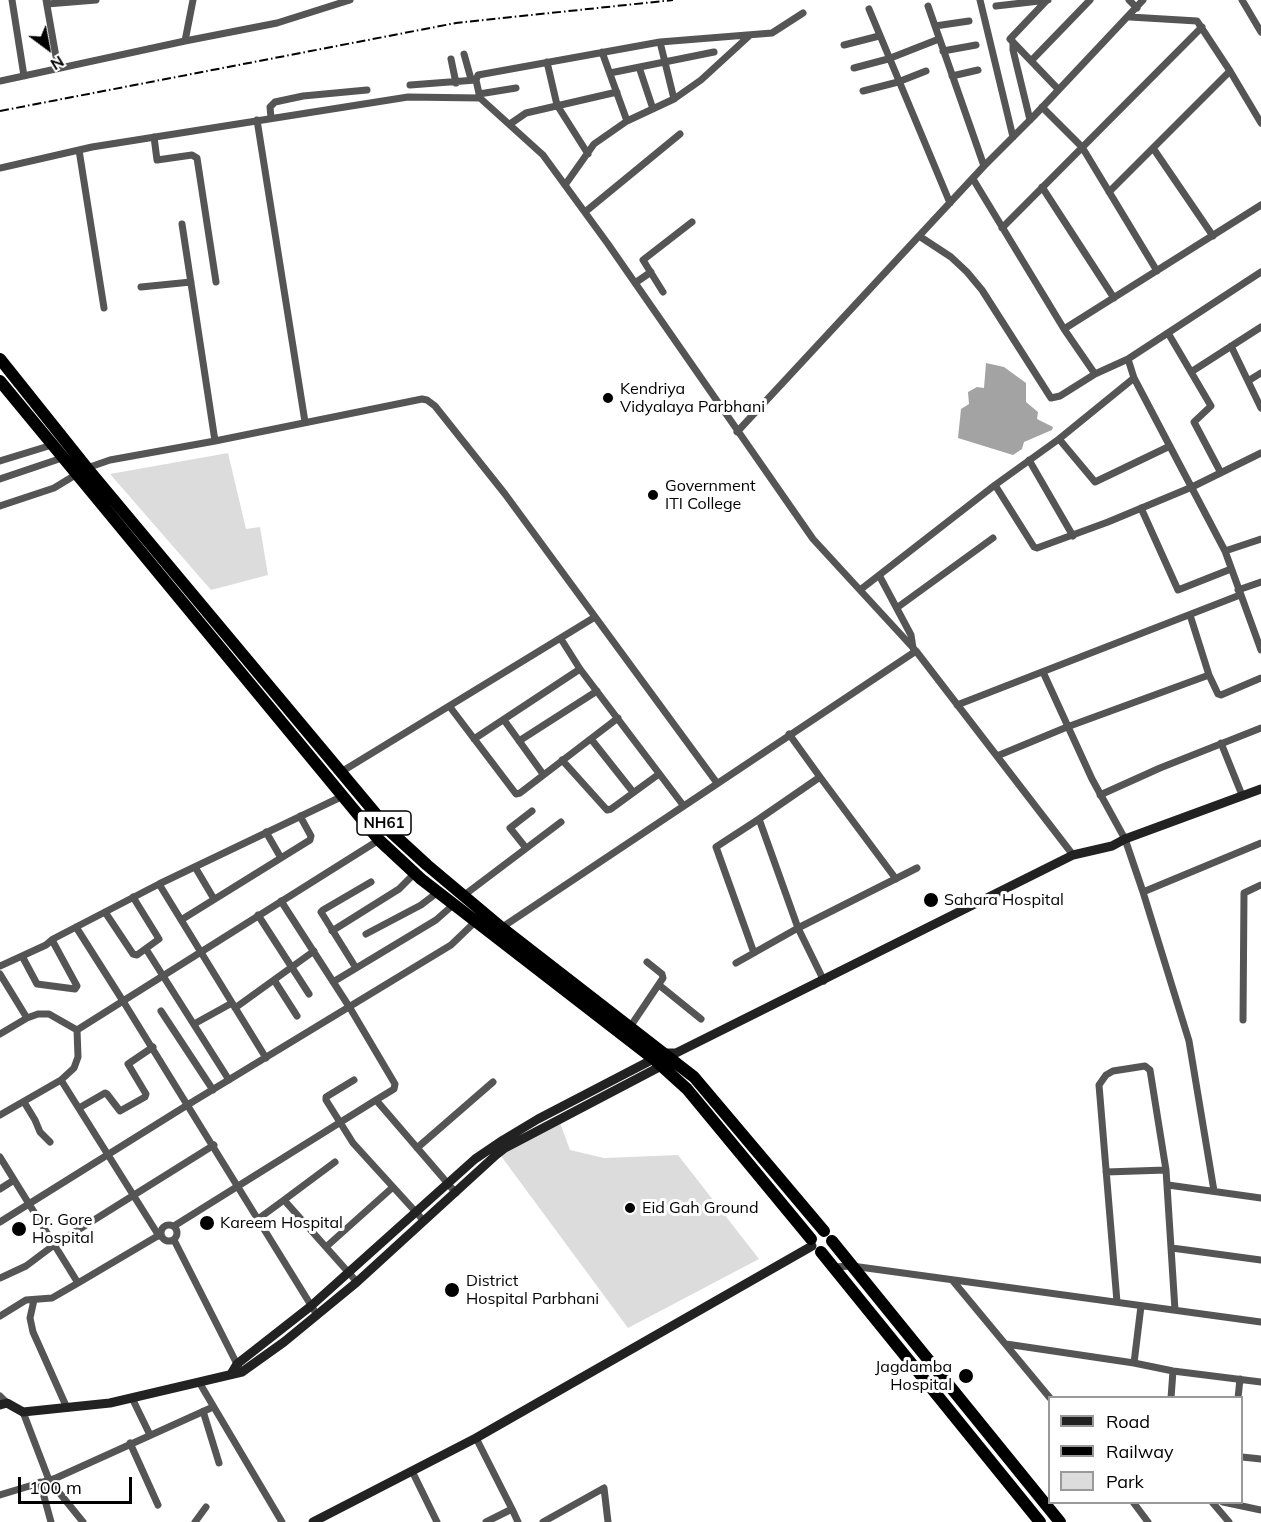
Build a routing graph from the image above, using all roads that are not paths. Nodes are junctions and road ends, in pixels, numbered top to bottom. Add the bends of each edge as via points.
1 (12, 0) edge
2 (96, 0) edge
3 (193, 0) edge
4 (350, 0) edge
5 (980, 0) edge
6 (1047, 0) edge
7 (1090, 0) edge
8 (1129, 0) edge
9 (1143, 0) edge
10 (1242, 0) edge
11 (46, 2) edge
12 (928, 6) dead end
13 (996, 6) dead end
14 (1137, 8) junction
15 (869, 9) dead end
16 (803, 14) dead end
17 (1130, 16) junction
18 (969, 21) dead end
19 (1258, 22) edge
20 (935, 26) junction
21 (1202, 27) junction
22 (1261, 32) edge
23 (749, 36) junction
24 (879, 36) junction
25 (939, 39) junction
26 (185, 41) junction
27 (660, 42) junction
28 (1013, 42) junction
29 (844, 45) dead end
30 (976, 45) dead end
31 (943, 51) junction
32 (602, 52) junction
33 (714, 52) dead end
34 (464, 54) dead end
35 (451, 58) dead end
36 (888, 59) junction
37 (1031, 61) junction
38 (547, 62) junction
39 (665, 62) junction
40 (639, 67) junction
41 (58, 68) junction
42 (854, 68) dead end
43 (978, 70) dead end
44 (926, 71) dead end
45 (1230, 71) junction
46 (610, 73) junction
47 (24, 76) junction
48 (952, 76) junction
49 (474, 79) junction
50 (0, 81) edge
51 (898, 82) junction
52 (456, 83) junction
53 (410, 85) dead end
54 (516, 88) dead end
55 (1058, 89) junction
56 (367, 90) dead end
57 (863, 91) dead end
58 (616, 92) junction
59 (480, 96) junction
60 (674, 99) junction
61 (557, 105) junction
62 (1042, 107) junction
63 (653, 109) junction
64 (271, 118) junction
65 (257, 120) junction
66 (1030, 120) junction
67 (627, 121) junction
68 (1261, 123) edge
69 (510, 124) junction
70 (680, 134) dead end
71 (154, 137) junction
72 (1013, 137) junction
73 (1082, 147) junction
74 (1153, 148) junction
75 (79, 150) junction
76 (588, 154) junction
77 (984, 166) junction
78 (0, 168) edge
79 (973, 179) junction
80 (565, 185) junction
81 (1042, 187) junction
82 (1109, 192) junction
83 (950, 203) junction
84 (1261, 205) edge
85 (585, 212) junction
86 (692, 222) dead end
87 (182, 224) dead end
88 (1002, 228) junction
89 (919, 236) junction
90 (1213, 236) junction
91 (1157, 271) junction
92 (651, 272) junction
93 (1261, 272) edge
94 (191, 282) junction
95 (216, 282) dead end
96 (634, 283) junction
97 (141, 287) dead end
98 (663, 292) dead end
99 (1114, 298) junction
100 (104, 308) dead end
101 (1261, 327) edge
102 (1064, 329) junction
103 (1168, 333) junction
104 (1231, 346) junction
105 (0, 359) edge
106 (1128, 359) junction
107 (1191, 372) junction
108 (1095, 374) junction
109 (1261, 374) edge
110 (1134, 378) junction
111 (0, 381) edge
112 (1248, 381) junction
113 (1261, 408) edge
114 (305, 422) junction
115 (737, 432) junction
116 (1059, 439) junction
117 (215, 441) junction
118 (52, 445) junction
119 (1170, 446) junction
120 (1261, 453) edge
121 (62, 458) junction
122 (0, 460) edge
123 (1029, 460) junction
124 (82, 472) junction
125 (1221, 473) junction
126 (0, 479) edge
127 (995, 485) junction
128 (1192, 487) junction
129 (0, 506) edge
130 (1141, 508) junction
131 (1072, 536) junction
132 (993, 538) dead end
133 (1261, 539) edge
134 (1225, 550) junction
135 (1231, 570) junction
136 (879, 575) junction
137 (1261, 582) edge
138 (860, 590) junction
139 (1239, 592) junction
140 (898, 607) junction
141 (1190, 615) junction
142 (596, 617) junction
143 (561, 639) junction
144 (914, 649) junction
145 (1261, 650) edge
146 (580, 669) junction
147 (1043, 672) junction
148 (1209, 675) junction
149 (1261, 678) edge
150 (597, 691) junction
151 (957, 705) junction
152 (450, 707) junction
153 (618, 718) junction
154 (504, 720) junction
155 (1067, 727) junction
156 (1261, 728) edge
157 (789, 734) junction
158 (474, 739) junction
159 (591, 739) junction
160 (519, 741) junction
161 (1221, 743) junction
162 (997, 756) junction
163 (562, 760) junction
164 (543, 774) junction
165 (659, 774) junction
166 (344, 776) junction
167 (820, 777) junction
168 (717, 783) junction
169 (1261, 789) edge
170 (339, 792) junction
171 (633, 792) junction
172 (1100, 795) junction
173 (1242, 795) junction
174 (683, 805) junction
175 (532, 811) dead end
176 (300, 816) junction
177 (759, 819) junction
178 (561, 822) dead end
179 (266, 832) junction
180 (1125, 839) junction
181 (379, 840) junction
182 (1261, 843) edge
183 (526, 848) junction
184 (1073, 855) junction
185 (281, 858) junction
186 (195, 867) junction
187 (917, 868) dead end
188 (415, 873) junction
189 (896, 879) junction
190 (371, 882) dead end
191 (159, 884) junction
192 (1261, 885) edge
193 (438, 892) junction
194 (1143, 892) junction
195 (463, 896) junction
196 (133, 897) junction
197 (214, 899) junction
198 (281, 901) junction
199 (453, 904) junction
200 (105, 912) junction
201 (258, 915) junction
202 (479, 917) junction
203 (181, 920) junction
204 (76, 927) junction
205 (798, 928) junction
206 (333, 931) junction
207 (497, 932) junction
208 (366, 934) dead end
209 (52, 940) junction
210 (146, 949) junction
211 (314, 951) junction
212 (201, 952) junction
213 (754, 953) junction
214 (22, 956) junction
215 (647, 962) dead end
216 (736, 963) dead end
217 (0, 966) edge
218 (291, 967) junction
219 (356, 968) junction
220 (0, 974) edge
221 (164, 975) junction
222 (274, 980) junction
223 (333, 981) junction
224 (825, 981) junction
225 (659, 985) junction
226 (309, 994) dead end
227 (123, 1001) junction
228 (234, 1006) junction
229 (350, 1008) junction
230 (161, 1011) dead end
231 (297, 1016) dead end
232 (27, 1018) junction
233 (701, 1019) dead end
234 (1243, 1020) dead end
235 (194, 1024) junction
236 (630, 1027) junction
237 (77, 1030) junction
238 (0, 1034) edge
239 (153, 1047) junction
240 (266, 1058) junction
241 (666, 1058) junction
242 (61, 1080) junction
243 (230, 1080) junction
244 (354, 1080) dead end
245 (493, 1082) dead end
246 (213, 1090) junction
247 (376, 1100) junction
248 (24, 1102) junction
249 (189, 1104) junction
250 (79, 1108) junction
251 (0, 1115) edge
252 (339, 1123) junction
253 (50, 1142) dead end
254 (214, 1145) junction
255 (417, 1148) junction
256 (108, 1155) junction
257 (0, 1157) edge
258 (335, 1162) dead end
259 (1166, 1170) junction
260 (1106, 1172) junction
261 (14, 1180) junction
262 (447, 1184) junction
263 (1168, 1185) junction
264 (238, 1186) junction
265 (393, 1187) junction
266 (0, 1189) edge
267 (1214, 1191) junction
268 (456, 1193) junction
269 (134, 1196) junction
270 (1261, 1198) edge
271 (284, 1200) junction
272 (29, 1205) junction
273 (417, 1212) junction
274 (258, 1219) junction
275 (424, 1221) junction
276 (0, 1222) edge
277 (174, 1226) junction
278 (160, 1235) junction
279 (828, 1236) junction
280 (174, 1240) junction
281 (54, 1245) junction
282 (815, 1246) junction
283 (326, 1247) junction
284 (1172, 1248) junction
285 (1261, 1260) edge
286 (852, 1266) junction
287 (833, 1267) junction
288 (349, 1273) junction
289 (0, 1278) edge
290 (953, 1281) junction
291 (357, 1282) junction
292 (78, 1283) junction
293 (34, 1300) junction
294 (1117, 1302) junction
295 (311, 1306) junction
296 (1141, 1306) junction
297 (1175, 1310) junction
298 (316, 1315) junction
299 (0, 1316) edge
300 (1261, 1323) edge
301 (277, 1333) junction
302 (284, 1342) junction
303 (1006, 1344) junction
304 (1134, 1363) junction
305 (239, 1368) junction
306 (1173, 1371) junction
307 (1240, 1379) junction
308 (199, 1382) junction
309 (1261, 1382) edge
310 (1048, 1396) edge
311 (1171, 1396) edge
312 (1238, 1396) edge
313 (132, 1398) junction
314 (2, 1401) edge
315 (213, 1407) junction
316 (68, 1408) junction
317 (203, 1411) junction
318 (23, 1412) junction
319 (150, 1435) junction
320 (476, 1437) junction
321 (130, 1443) junction
322 (1243, 1457) edge
323 (1261, 1459) edge
324 (219, 1463) dead end
325 (412, 1471) junction
326 (49, 1480) junction
327 (40, 1482) junction
328 (0, 1495) edge
329 (1135, 1504) edge
330 (1213, 1504) edge
331 (1232, 1504) edge
332 (158, 1505) dead end
333 (206, 1507) dead end
334 (512, 1509) junction
335 (1261, 1510) edge
336 (553, 1519) edge
337 (51, 1522) edge
338 (82, 1522) edge
339 (195, 1522) edge
340 (282, 1522) edge
341 (313, 1522) edge
342 (437, 1522) edge
343 (486, 1522) edge
344 (518, 1522) edge
345 (543, 1522) edge
346 (608, 1522) edge
347 (1040, 1522) edge
348 (1060, 1522) edge
349 (1148, 1522) edge
350 (1229, 1522) edge

1 - 47 street
2 - 11 street
3 - 26 street
4 - 26 street via 277,22
5 - 72 street
6 - 13 street
6 - 28 street via 1010,38
7 - 37 street
8 - 14 street
9 - 14 street
10 - 19 street
11 - 41 street
12 - 20 street
14 - 17 street
15 - 24 street
16 - 23 street via 777,31
17 - 21 street via 1197,21
17 - 55 street
18 - 20 street
19 - 22 street
20 - 25 street
21 - 45 street
21 - 73 street
23 - 27 street
23 - 60 street
24 - 29 street
24 - 36 street
25 - 31 street
25 - 36 street
26 - 41 street
27 - 32 street
27 - 39 street
28 - 37 street
28 - 66 street
30 - 31 street
31 - 48 street
32 - 38 street
32 - 46 street
33 - 39 street
34 - 49 street
35 - 52 street
36 - 42 street
36 - 51 street
37 - 55 street
38 - 49 street
38 - 61 street
39 - 40 street
39 - 60 street
40 - 46 street
40 - 63 street
41 - 47 street
43 - 48 street
44 - 51 street
45 - 68 street
45 - 74 street
46 - 58 street
47 - 50 street
48 - 77 street
49 - 52 street
49 - 59 street
51 - 57 street
51 - 83 street
52 - 53 street
54 - 59 street
55 - 62 street
56 - 64 street via 275,102 270,107
58 - 61 street
58 - 67 street
59 - 64 street via 408,97
59 - 69 street
60 - 63 street
61 - 69 street via 523,114
61 - 76 street
62 - 66 street
62 - 73 street
63 - 67 street
64 - 65 street
65 - 71 street
65 - 114 street
66 - 72 street
67 - 76 street via 594,144
69 - 80 street via 543,155
70 - 85 street
71 - 75 street
71 - 95 street via 158,160 192,155 196,158
72 - 77 street
73 - 81 street
73 - 82 street
74 - 82 street
74 - 90 street
75 - 78 street
75 - 100 street
76 - 80 street
77 - 79 street
79 - 83 street
79 - 88 street
80 - 85 street
81 - 88 street
81 - 99 street
82 - 91 street
83 - 89 street
84 - 90 street
85 - 96 street
86 - 92 street via 644,259
87 - 94 street
88 - 102 street
89 - 108 street via 951,257 975,281 1051,398
89 - 115 street
90 - 91 street
91 - 99 street
92 - 96 street
92 - 98 street
93 - 103 street
94 - 97 street
94 - 117 street
96 - 115 street
99 - 102 street
101 - 104 street
102 - 108 street
103 - 106 street
103 - 107 street
104 - 107 street
104 - 112 street
105 - 124 highway, NH61
106 - 108 street
106 - 110 street
107 - 125 street via 1212,406 1194,422
109 - 112 street
110 - 116 street
110 - 119 street
111 - 118 highway, NH61
112 - 113 street
114 - 117 street
114 - 142 street via 422,399 431,402
115 - 138 street via 813,539
116 - 119 street via 1095,482
116 - 123 street
117 - 124 street via 110,460
118 - 121 highway, NH61
118 - 122 street
119 - 128 street
120 - 125 street
121 - 124 highway, NH61
121 - 126 street
123 - 127 street
123 - 131 street
124 - 129 street via 54,488
124 - 166 highway, NH61
124 - 170 highway, NH61
125 - 128 street
127 - 131 street via 1035,548
127 - 136 street
128 - 130 street
128 - 134 street
130 - 131 street
130 - 135 street via 1178,590
132 - 140 street
133 - 134 street
134 - 135 street
135 - 139 street
136 - 138 street
136 - 140 street
137 - 139 street
138 - 144 street
139 - 141 street
139 - 145 street
140 - 144 street
141 - 147 street
141 - 148 street
142 - 143 street
142 - 168 street
143 - 146 street
143 - 152 street
144 - 151 street
144 - 157 street
146 - 150 street
146 - 154 street
147 - 151 street
147 - 155 street
148 - 149 street via 1220,695
148 - 155 street
150 - 153 street
150 - 160 street
151 - 162 street
152 - 158 street
152 - 166 street
153 - 159 street
153 - 165 street
154 - 158 street
154 - 160 street
155 - 162 street
155 - 172 street
156 - 161 street
157 - 167 street
157 - 168 street
158 - 164 street via 513,793 520,794
159 - 163 street
159 - 171 street
160 - 164 street
161 - 172 street
161 - 173 street
162 - 184 street
163 - 164 street
163 - 171 street via 604,808 611,809
165 - 171 street
165 - 174 street
166 - 170 highway
166 - 195 highway, NH61 via 391,832
167 - 177 street
167 - 189 street
168 - 174 street
169 - 173 street
170 - 176 street
170 - 181 highway, NH61
172 - 180 street
173 - 180 street
174 - 207 street
175 - 183 street via 510,828
176 - 179 street
176 - 185 street via 311,838
177 - 205 street
177 - 213 street via 716,847
178 - 183 street
179 - 185 street
179 - 186 street
180 - 184 street
180 - 194 street
181 - 188 highway, NH61
181 - 198 street
182 - 194 street
183 - 195 street
184 - 224 street
185 - 197 street
186 - 191 street
186 - 197 street
187 - 189 street
188 - 193 highway, NH61
188 - 206 street via 399,889
189 - 205 street
190 - 206 street via 322,911
191 - 196 street
191 - 203 street
192 - 234 street via 1244,893
193 - 199 highway, NH61
193 - 208 street
194 - 267 street via 1189,1041
195 - 202 highway, NH61
196 - 200 street
196 - 210 street via 159,939
197 - 203 street
198 - 201 street
198 - 211 street
199 - 202 highway, NH61
199 - 219 street via 436,920
200 - 204 street
200 - 210 street via 133,954
201 - 212 street
201 - 218 street
202 - 207 highway, NH61
202 - 229 street via 451,945
203 - 212 street
204 - 209 street
204 - 227 street
205 - 213 street
205 - 224 street
206 - 219 street
207 - 236 highway, NH61
207 - 241 highway, NH61
209 - 214 street
209 - 214 street via 77,986 75,989 37,984
210 - 221 street
211 - 218 street
211 - 223 street
212 - 221 street
212 - 228 street
213 - 216 street
214 - 217 street
215 - 225 street via 662,974
218 - 222 street
218 - 226 street
219 - 223 street
220 - 232 street
221 - 227 street
221 - 235 street
222 - 228 street
222 - 231 street
223 - 229 street
224 - 241 street
225 - 233 street
225 - 236 street
227 - 237 street
227 - 239 street
228 - 235 street
228 - 240 street
229 - 240 street
229 - 247 street via 395,1084 394,1089
230 - 246 street
232 - 237 street via 49,1014
232 - 238 street
235 - 243 street
236 - 241 highway, NH61
237 - 242 street via 78,1057 74,1068
239 - 249 street
239 - 250 street via 128,1064 145,1097 120,1111 105,1093
240 - 243 street
241 - 262 street via 503,1140
241 - 268 street via 505,1148
241 - 279 highway, NH61 via 694,1077
241 - 282 highway, NH61
242 - 248 street
242 - 250 street
243 - 246 street
244 - 252 street via 326,1097
245 - 255 street
246 - 249 street
247 - 252 street
247 - 255 street
248 - 251 street
248 - 253 street
249 - 254 street
249 - 256 street
250 - 256 street
252 - 264 street
252 - 265 street
254 - 264 street
254 - 269 street
255 - 262 street
256 - 269 street
256 - 272 street
257 - 261 street
258 - 271 street
259 - 260 street
259 - 260 street via 1150,1070 1145,1066 1113,1071 1099,1085
259 - 263 street
260 - 294 street
261 - 266 street
261 - 272 street
262 - 268 street
262 - 273 street
263 - 267 street
263 - 284 street
264 - 274 street
264 - 277 street
265 - 273 street
265 - 283 street
267 - 270 street
268 - 275 street
269 - 278 street
269 - 281 street
271 - 274 street
271 - 283 street
272 - 276 street
272 - 281 street
273 - 275 street
273 - 288 street
274 - 295 street
275 - 291 street
277 - 278 street via 167,1225
277 - 280 street
278 - 280 street
278 - 292 street
279 - 282 highway via 814,1234
279 - 282 highway via 830,1248
279 - 286 highway, NH61
280 - 305 street
281 - 289 street via 26,1266
281 - 292 street
282 - 287 highway, NH61
282 - 320 street
283 - 288 street
284 - 285 street
284 - 297 street
286 - 287 street
286 - 290 street
286 - 348 highway, NH61
287 - 347 highway, NH61
288 - 291 street
288 - 295 street
290 - 294 street
290 - 303 street
291 - 298 street
292 - 293 street via 52,1298
293 - 299 street
293 - 316 street via 30,1318 33,1332
294 - 296 street
295 - 298 street
295 - 301 street
296 - 297 street
296 - 304 street
297 - 300 street
298 - 302 street
301 - 302 street
301 - 305 street
302 - 305 street
303 - 304 street
303 - 310 street
304 - 306 street
305 - 308 street via 231,1374
306 - 307 street
306 - 311 street
307 - 309 street
307 - 312 street
308 - 313 street
308 - 315 street
313 - 316 street
313 - 319 street
314 - 318 street
315 - 317 street
315 - 340 street
316 - 318 street
317 - 319 street
317 - 324 street
318 - 326 street
319 - 321 street
320 - 325 street
320 - 334 street
321 - 326 street
321 - 332 street
322 - 323 street
325 - 341 street
325 - 342 street
326 - 327 street
326 - 338 street
327 - 328 street
327 - 337 street
329 - 349 street
330 - 350 street
331 - 335 street
333 - 339 street
334 - 343 street
334 - 344 street
336 - 345 street
336 - 346 street via 604,1488

